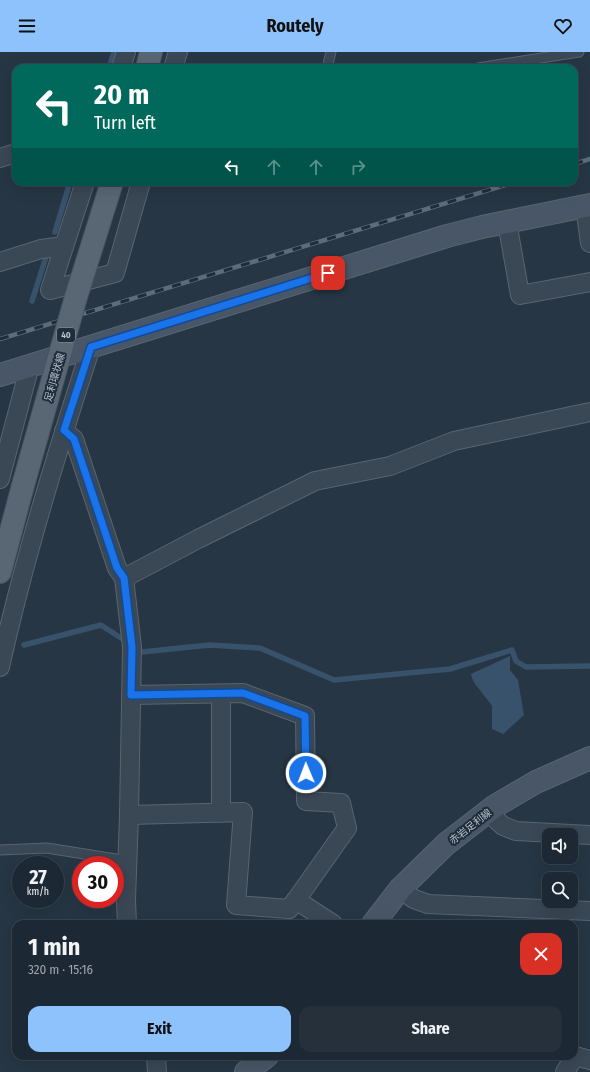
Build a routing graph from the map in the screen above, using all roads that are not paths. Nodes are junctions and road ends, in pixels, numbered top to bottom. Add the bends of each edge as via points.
1 (126, 52) edge
2 (151, 52) edge
3 (178, 52) edge
4 (332, 52) edge
5 (579, 52) edge
6 (123, 64) edge
7 (148, 64) edge
8 (174, 64) edge
9 (328, 64) edge
10 (503, 64) edge
11 (12, 154) edge
12 (0, 158) edge
13 (84, 186) edge
14 (111, 186) edge
15 (140, 186) edge
16 (587, 206) edge
17 (507, 222) junction
18 (590, 243) edge
19 (64, 246) junction
20 (0, 262) edge
21 (590, 282) edge
22 (91, 347) junction
23 (30, 365) junction
24 (0, 375) edge
25 (590, 412) edge
26 (64, 430) junction
27 (0, 479) edge
28 (0, 572) edge
29 (124, 578) junction
30 (0, 667) edge
31 (221, 694) junction
32 (131, 695) junction
33 (590, 758) edge
34 (221, 812) junction
35 (488, 812) junction
36 (129, 815) junction
37 (590, 835) edge
38 (0, 850) edge
39 (128, 861) junction
40 (400, 889) junction
41 (296, 900) junction
42 (590, 911) edge
43 (127, 920) edge
44 (327, 920) edge
45 (376, 920) edge
46 (578, 1057) edge
47 (156, 1060) edge
48 (262, 1060) edge
49 (572, 1060) edge
50 (590, 1060) edge
51 (157, 1072) edge
52 (246, 1072) edge
53 (565, 1072) edge

1 - 6 street
2 - 7 main road
3 - 8 street
4 - 9 lane
5 - 10 lane
11 - 12 street
13 - 19 street
14 - 28 main road, 足利環状線 / 40, bridge via 76,297
15 - 19 street via 115,273 50,290
16 - 17 street
16 - 18 street
17 - 21 street via 520,294
17 - 22 street via 447,236
19 - 20 street
22 - 23 street
22 - 26 street
23 - 24 street
23 - 27 street
25 - 29 street via 454,441 390,466 315,481
26 - 29 street via 74,439 117,568
26 - 30 street via 30,548
29 - 32 street via 132,647
31 - 32 street
31 - 34 street
31 - 41 street via 243,693 305,716 306,801 341,803 347,828
32 - 36 street
33 - 35 street, 赤岩足利線 via 536,782
34 - 36 street
34 - 41 street via 243,812 236,905 289,910
35 - 37 street via 503,826 516,831
35 - 40 street, 赤岩足利線 via 446,844
36 - 39 street
38 - 39 lane via 48,848
39 - 43 street
40 - 42 street via 414,899 428,904
40 - 45 street, 赤岩足利線
41 - 44 street
46 - 50 street
47 - 51 street
48 - 52 street
49 - 53 street

